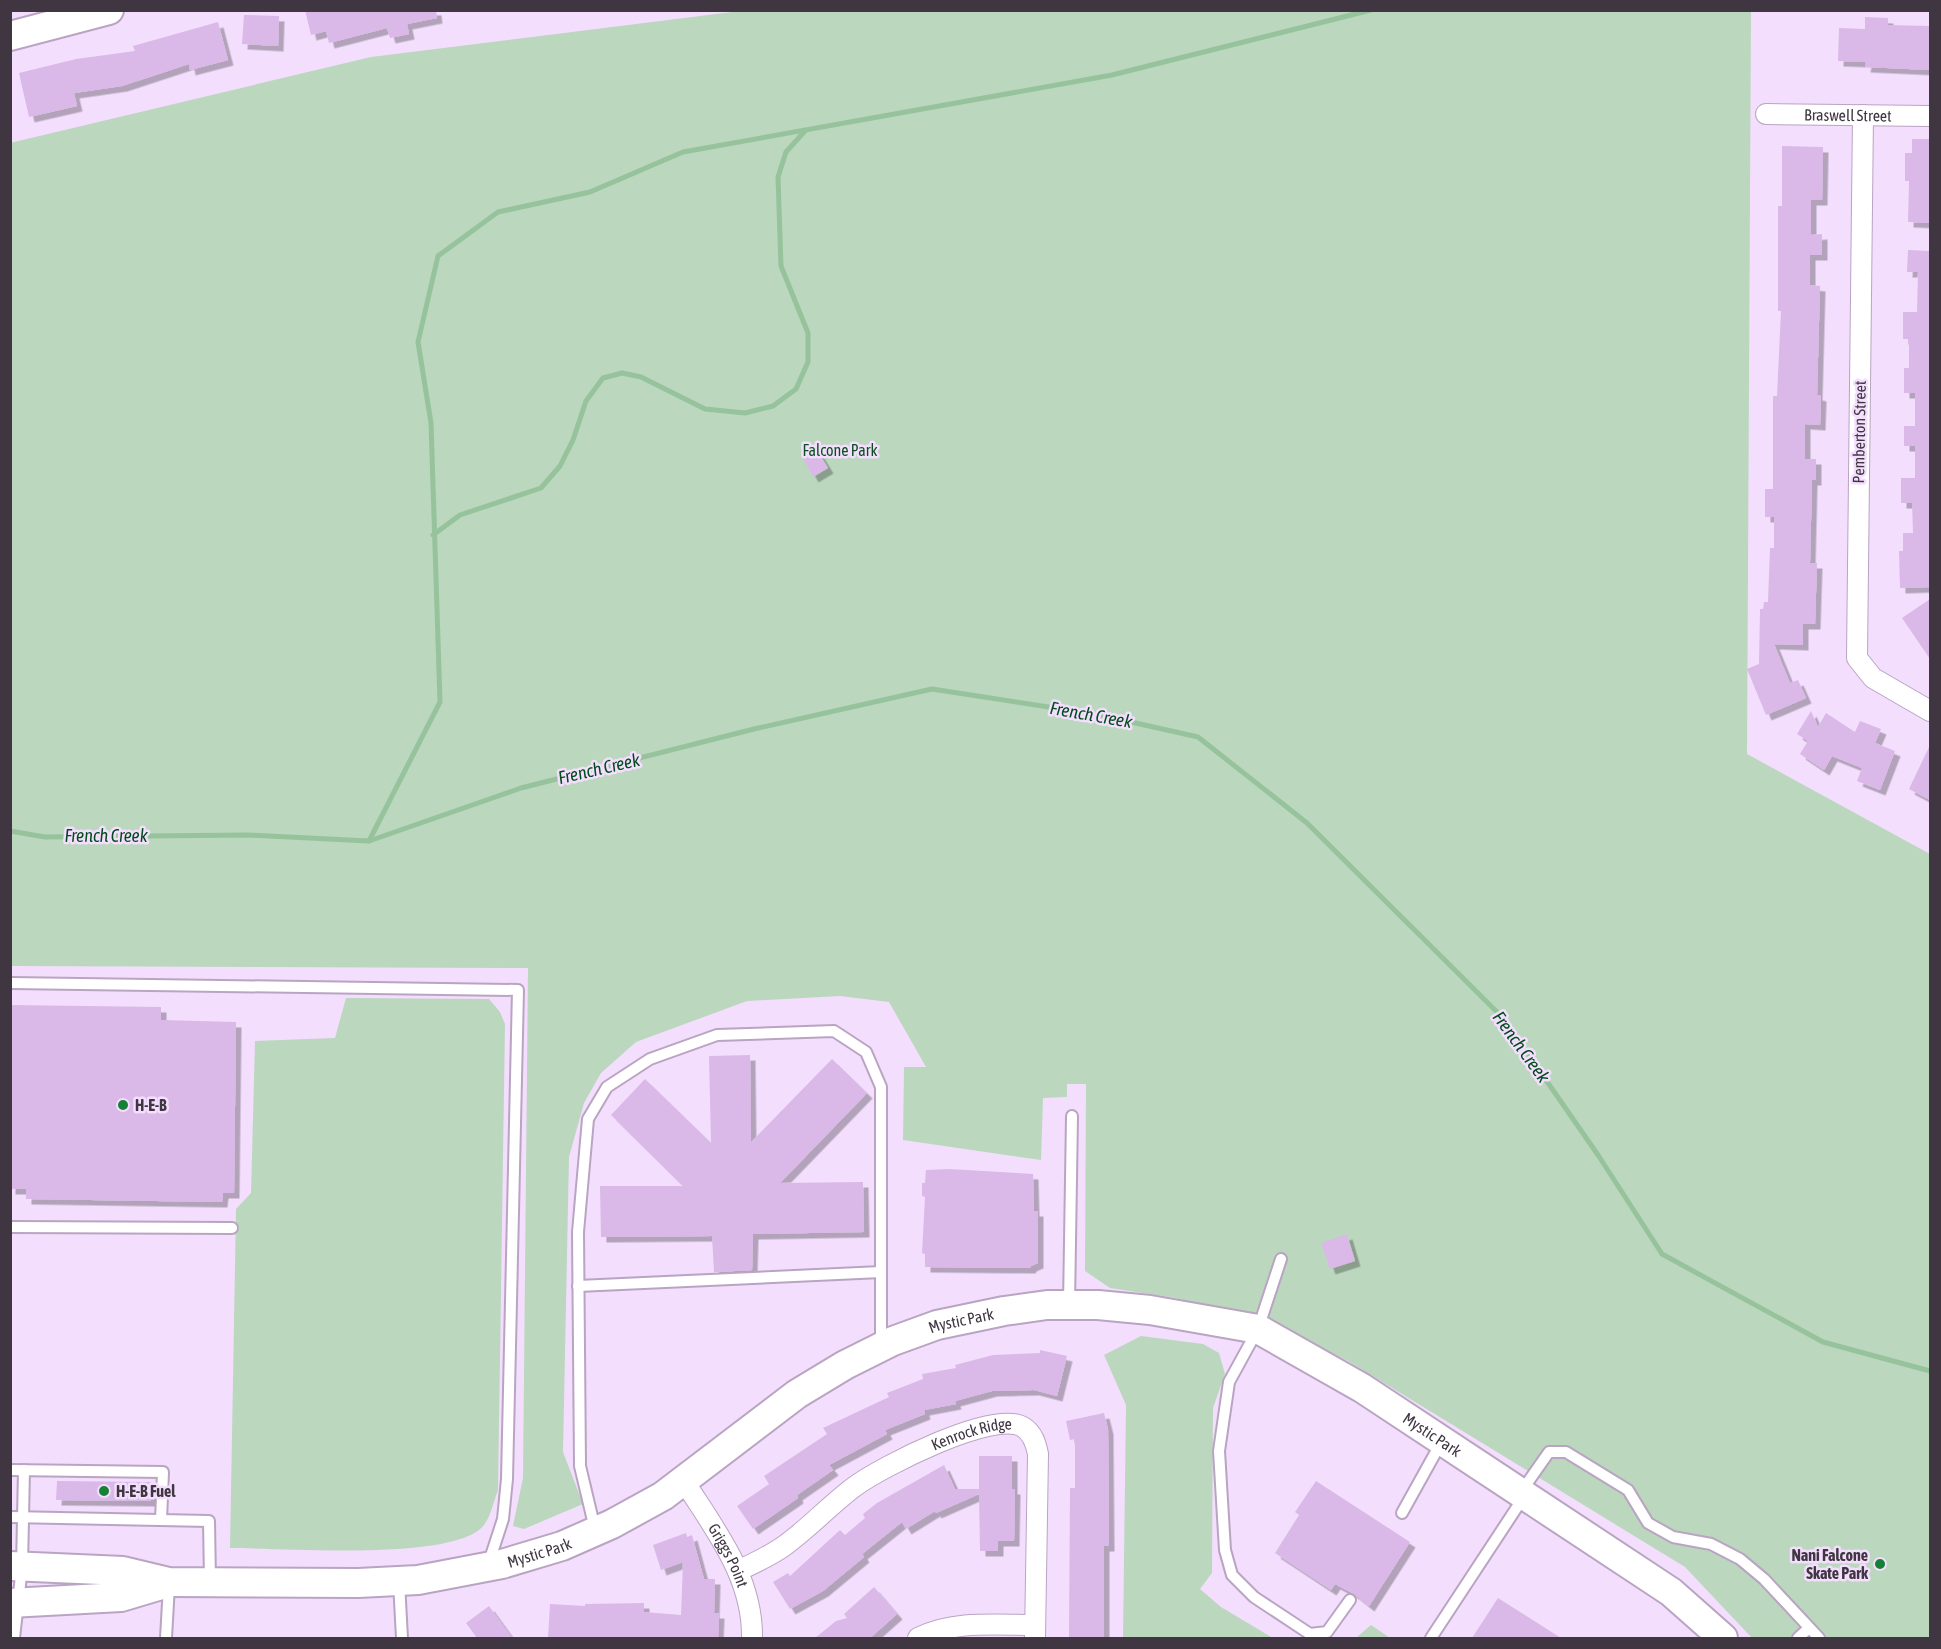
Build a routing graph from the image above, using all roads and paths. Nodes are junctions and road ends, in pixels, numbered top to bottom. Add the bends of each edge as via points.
1 (109, 10) edge
2 (12, 29) edge
3 (1766, 114) dead end
4 (1863, 115) junction
5 (1930, 116) edge
6 (1930, 711) edge
7 (10, 983) edge
8 (1072, 1116) dead end
9 (10, 1227) edge
10 (232, 1228) dead end
11 (1281, 1259) dead end
12 (882, 1272) junction
13 (578, 1286) junction
14 (1068, 1305) junction
15 (1257, 1329) junction
16 (881, 1348) junction
17 (1442, 1440) junction
18 (10, 1470) edge
19 (24, 1470) junction
20 (684, 1481) junction
21 (1523, 1494) junction
22 (1402, 1513) dead end
23 (10, 1517) edge
24 (24, 1517) junction
25 (161, 1520) junction
26 (595, 1531) junction
27 (16, 1567) edge
28 (488, 1567) junction
29 (740, 1570) junction
30 (399, 1581) junction
31 (169, 1582) junction
32 (210, 1582) junction
33 (1350, 1600) dead end
34 (14, 1602) edge
35 (1809, 1628) junction
36 (1035, 1632) edge
37 (14, 1638) edge
38 (165, 1638) edge
39 (402, 1638) edge
40 (752, 1638) edge
41 (918, 1638) edge
42 (1431, 1638) edge
43 (1723, 1638) edge
44 (1798, 1638) edge
45 (1819, 1638) edge

1 - 2 street
3 - 4 street, Braswell Street
4 - 5 street, Braswell Street
4 - 6 street, Pemberton Street via 1857,658 1873,678
7 - 28 lane via 518,990 507,1479 503,1519
8 - 14 lane
9 - 10 lane
11 - 15 lane
12 - 13 lane
12 - 13 lane via 881,1087 866,1052 834,1031 717,1035 650,1059 607,1087 588,1119 578,1232
12 - 16 lane
13 - 26 lane via 580,1466
14 - 15 street, Mystic Park via 1150,1310
14 - 16 street, Mystic Park via 1004,1311 937,1325
15 - 17 street, Mystic Park via 1362,1388
15 - 33 lane via 1229,1382 1219,1451 1225,1550 1232,1575 1254,1597 1310,1634 1327,1632
16 - 20 street, Mystic Park via 796,1394
17 - 21 street, Mystic Park
17 - 22 lane
18 - 19 lane
19 - 24 lane
19 - 25 lane via 163,1472
20 - 26 street, Mystic Park
20 - 29 street, Griggs Point
21 - 35 lane via 1549,1452 1566,1452 1628,1490 1648,1523 1673,1537 1712,1544 1740,1559
21 - 42 lane
21 - 43 street, Mystic Park via 1671,1592
23 - 24 lane
24 - 25 lane
24 - 27 lane
25 - 32 lane via 209,1521
26 - 28 street, Mystic Park
27 - 31 street, Mystic Park via 123,1571
27 - 34 lane
28 - 30 street, Mystic Park
29 - 36 street, Kenrock Ridge via 782,1547 856,1486 895,1462 946,1439 1005,1422 1016,1424 1031,1434 1038,1454
29 - 40 street, Griggs Point
30 - 32 street, Mystic Park
30 - 39 lane
31 - 32 street, Mystic Park
31 - 34 street, Mystic Park via 121,1597
31 - 38 lane
34 - 37 lane
35 - 44 lane
35 - 45 lane
36 - 41 street via 964,1626

